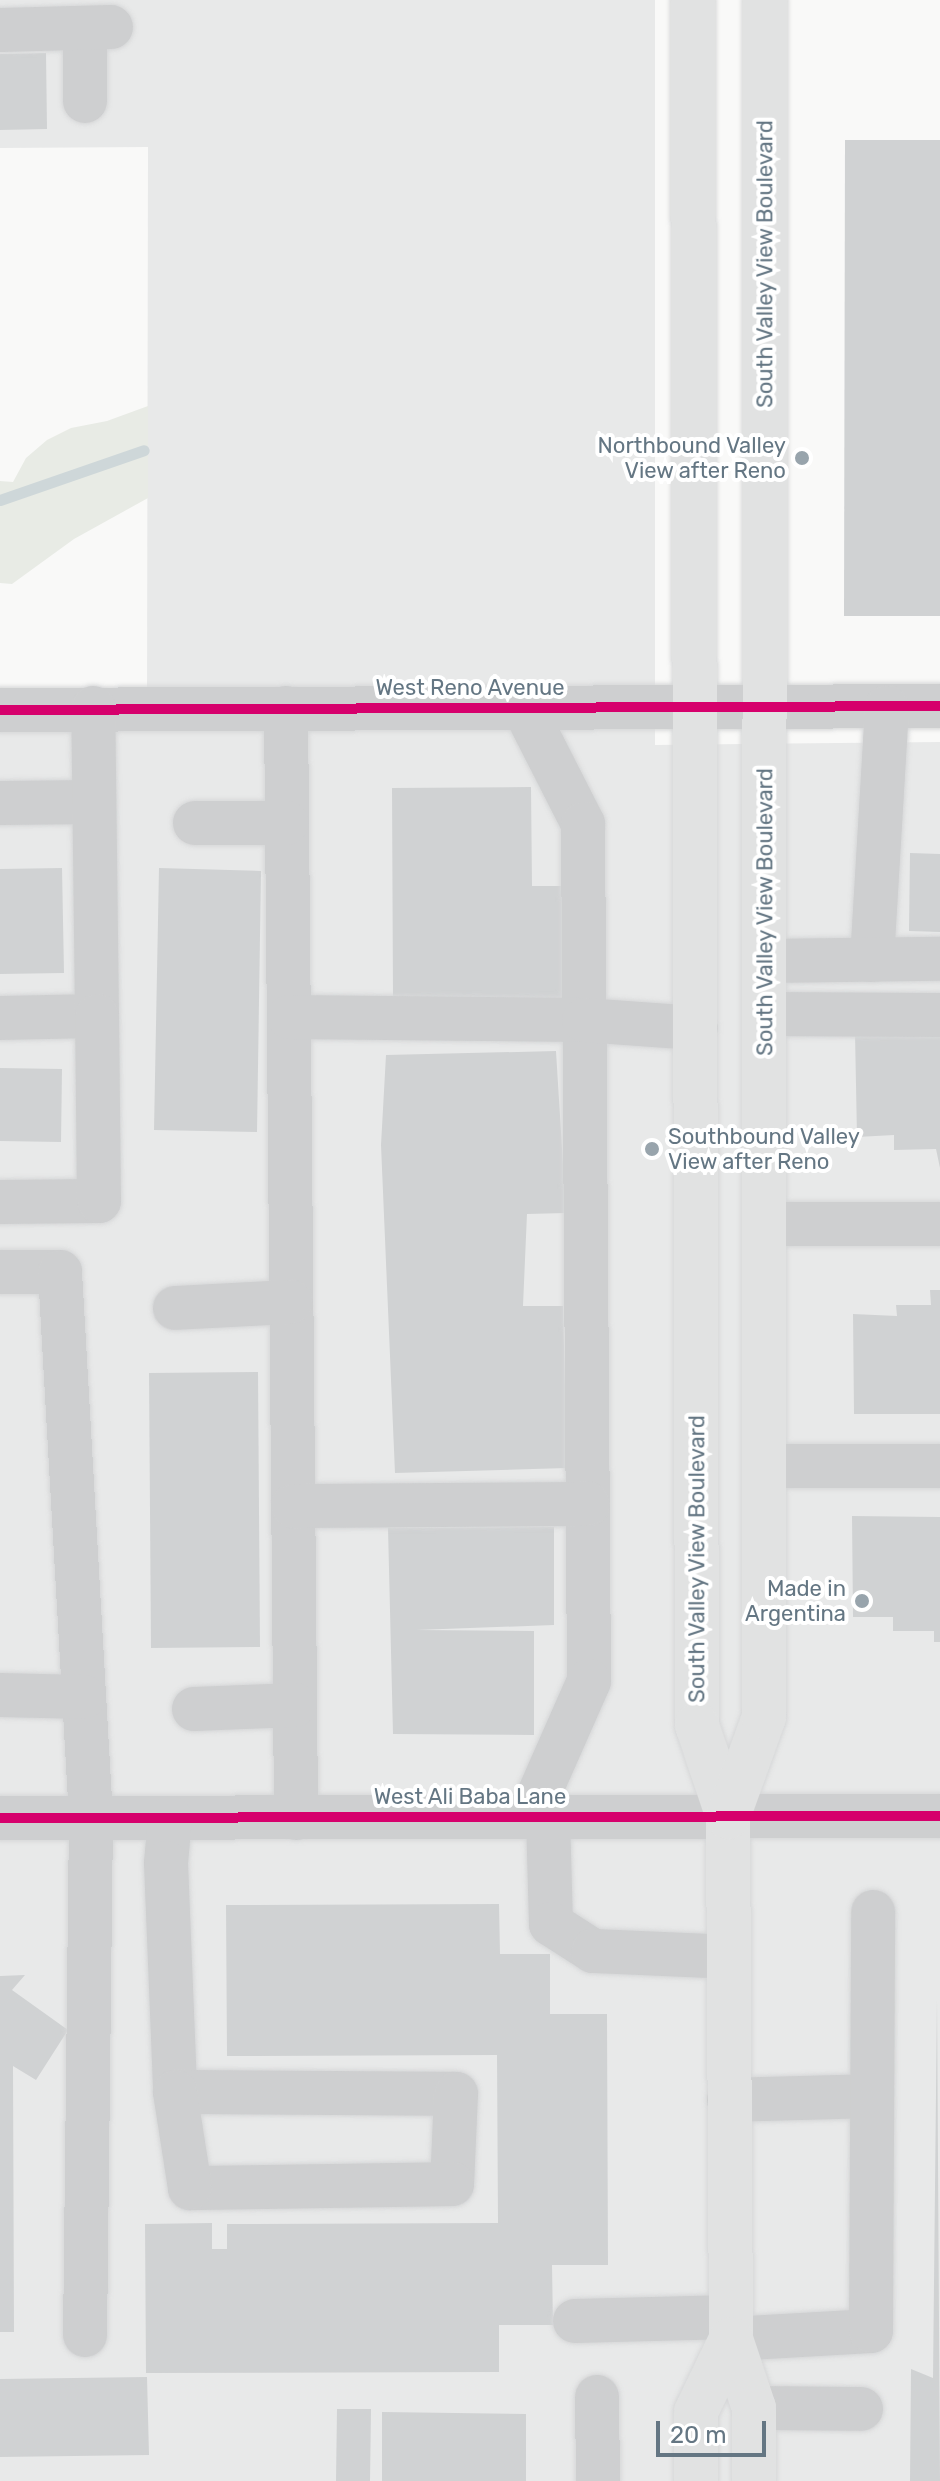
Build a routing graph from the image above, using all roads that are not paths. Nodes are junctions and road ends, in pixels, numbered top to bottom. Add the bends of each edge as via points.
1 (693, 0) edge
2 (765, 0) edge
3 (0, 30) edge
4 (85, 101) dead end
5 (940, 706) edge
6 (765, 707) junction
7 (887, 707) junction
8 (93, 708) junction
9 (286, 708) junction
10 (524, 708) junction
11 (695, 708) junction
12 (0, 710) edge
13 (94, 802) junction
14 (0, 803) edge
15 (195, 823) dead end
16 (287, 823) junction
17 (940, 959) edge
18 (872, 960) junction
19 (765, 961) junction
20 (765, 1014) junction
21 (940, 1015) edge
22 (97, 1016) junction
23 (289, 1017) junction
24 (0, 1018) edge
25 (584, 1020) junction
26 (696, 1028) junction
27 (0, 1202) edge
28 (765, 1224) junction
29 (940, 1224) edge
30 (0, 1272) edge
31 (291, 1302) junction
32 (175, 1308) dead end
33 (765, 1466) junction
34 (940, 1466) edge
35 (588, 1504) junction
36 (293, 1506) junction
37 (0, 1695) edge
38 (84, 1697) junction
39 (295, 1705) junction
40 (194, 1709) dead end
41 (940, 1816) edge
42 (539, 1817) junction
43 (728, 1817) junction
44 (0, 1818) edge
45 (91, 1818) junction
46 (170, 1818) junction
47 (296, 1818) junction
48 (873, 1912) dead end
49 (728, 1957) junction
50 (175, 2092) junction
51 (872, 2096) junction
52 (729, 2100) junction
53 (575, 2321) dead end
54 (731, 2328) junction
55 (85, 2335) dead end
56 (597, 2397) dead end
57 (754, 2408) junction
58 (861, 2409) dead end
59 (598, 2481) edge
60 (696, 2481) edge
61 (754, 2481) edge

1 - 11 main road, South Valley View Boulevard
2 - 6 main road, South Valley View Boulevard
3 - 4 street via 98,28
5 - 7 street, West Reno Avenue
6 - 7 street, West Reno Avenue
6 - 11 street, West Reno Avenue
6 - 19 main road, South Valley View Boulevard
7 - 18 street
8 - 9 street, West Reno Avenue
8 - 12 street, West Reno Avenue
8 - 13 street
9 - 10 street, West Reno Avenue
9 - 16 street
10 - 11 street, West Reno Avenue
10 - 25 street via 583,824
11 - 26 main road, South Valley View Boulevard
13 - 14 street
13 - 22 street
15 - 16 street
16 - 23 street
17 - 18 street
18 - 19 street
19 - 20 main road, South Valley View Boulevard
20 - 21 street
20 - 28 main road, South Valley View Boulevard
22 - 24 street
22 - 27 street via 99,1201
23 - 25 street
23 - 31 street
25 - 26 street
25 - 35 street
26 - 43 main road, South Valley View Boulevard via 697,1725
28 - 29 street
28 - 33 main road, South Valley View Boulevard
30 - 38 street via 60,1272
31 - 32 street
31 - 36 street
33 - 34 street
33 - 43 main road, South Valley View Boulevard via 764,1717
35 - 36 street
35 - 42 street via 589,1681
36 - 39 street
37 - 38 street
38 - 45 street
39 - 40 street
39 - 47 street
41 - 43 street, West Ali Baba Lane
42 - 43 street, West Ali Baba Lane
42 - 47 street, West Ali Baba Lane
42 - 49 street via 551,1924 593,1951
43 - 49 main road, South Valley View Boulevard
44 - 45 street, West Ali Baba Lane
45 - 46 street, West Ali Baba Lane
45 - 55 street
46 - 47 street, West Ali Baba Lane
46 - 50 street via 166,1863
48 - 51 street
49 - 52 main road, South Valley View Boulevard
50 - 50 street via 456,2094 452,2184 190,2188
51 - 52 street
51 - 54 street via 871,2331
52 - 54 main road, South Valley View Boulevard
53 - 54 street
54 - 57 main road, South Valley View Boulevard
54 - 60 main road, South Valley View Boulevard via 696,2412
56 - 59 street
57 - 58 street
57 - 61 main road, South Valley View Boulevard

